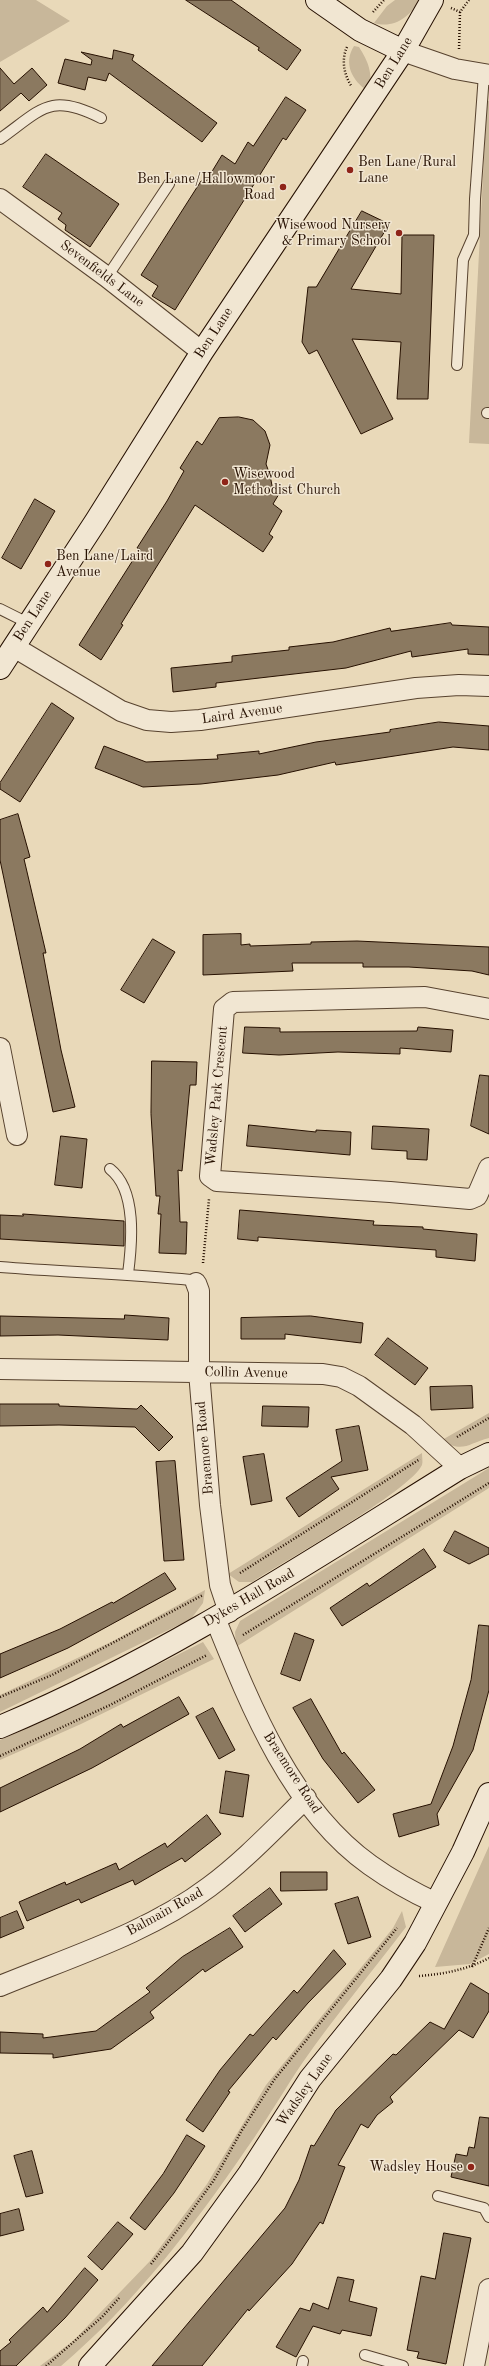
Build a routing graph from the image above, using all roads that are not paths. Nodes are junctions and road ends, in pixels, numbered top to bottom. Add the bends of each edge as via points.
1 (317, 0) edge
2 (432, 0) edge
3 (403, 51) junction
4 (486, 75) edge
5 (101, 118) dead end
6 (0, 139) edge
7 (169, 184) dead end
8 (0, 199) edge
9 (107, 277) junction
10 (202, 352) junction
11 (457, 365) dead end
12 (0, 609) edge
13 (28, 623) junction
14 (14, 647) junction
15 (0, 668) edge
16 (489, 686) edge
17 (489, 1009) edge
18 (0, 1048) edge
19 (17, 1135) dead end
20 (489, 1168) edge
21 (110, 1169) dead end
22 (0, 1267) edge
23 (128, 1274) junction
24 (196, 1283) joint
25 (0, 1369) edge
26 (199, 1372) junction
27 (489, 1454) edge
28 (460, 1468) junction
29 (222, 1615) junction
30 (0, 1727) edge
31 (489, 1794) edge
32 (306, 1798) junction
33 (436, 1902) junction
34 (0, 1986) edge
35 (438, 2196) dead end
36 (489, 2217) edge
37 (489, 2289) edge
38 (365, 2355) dead end
39 (90, 2366) edge
40 (402, 2366) edge
41 (474, 2366) edge

1 - 3 street via 360,30
2 - 3 street, Ben Lane
3 - 4 street via 455,69
3 - 10 street, Ben Lane
4 - 11 lane via 474,199 474,235 463,260
5 - 6 lane via 81,108 64,104 50,105
7 - 9 lane
8 - 9 street, Sevenfields Lane
9 - 10 street, Sevenfields Lane
10 - 13 street, Ben Lane via 96,521
12 - 13 lane
13 - 14 street, Ben Lane
14 - 15 street, Ben Lane
14 - 16 street, Laird Avenue via 121,711 147,720 171,722 200,720 416,688
17 - 20 street, Wadsley Park Crescent via 425,997 233,1002 224,1009 210,1176 217,1181 470,1199 477,1196
18 - 19 street
21 - 23 lane via 118,1176 126,1190 132,1237
22 - 23 lane
23 - 24 lane via 191,1280
24 - 26 street, Braemore Road via 199,1291
25 - 26 street, Collin Avenue
26 - 28 street, Collin Avenue via 323,1374 341,1377 359,1386 413,1425
26 - 29 street, Braemore Road
27 - 28 street, Dykes Hall Road
28 - 29 street, Dykes Hall Road
29 - 30 street, Dykes Hall Road via 38,1711
29 - 32 street, Braemore Road via 246,1692 270,1743
31 - 33 street, Wadsley Lane via 463,1852
32 - 33 street, Braemore Road via 336,1835 369,1864 403,1887
32 - 34 street, Balmain Road via 209,1888 128,1933
33 - 39 street, Wadsley Lane via 415,1943 390,1979 310,2079 249,2174 192,2253
35 - 36 lane via 484,2208
37 - 41 street
38 - 40 lane

